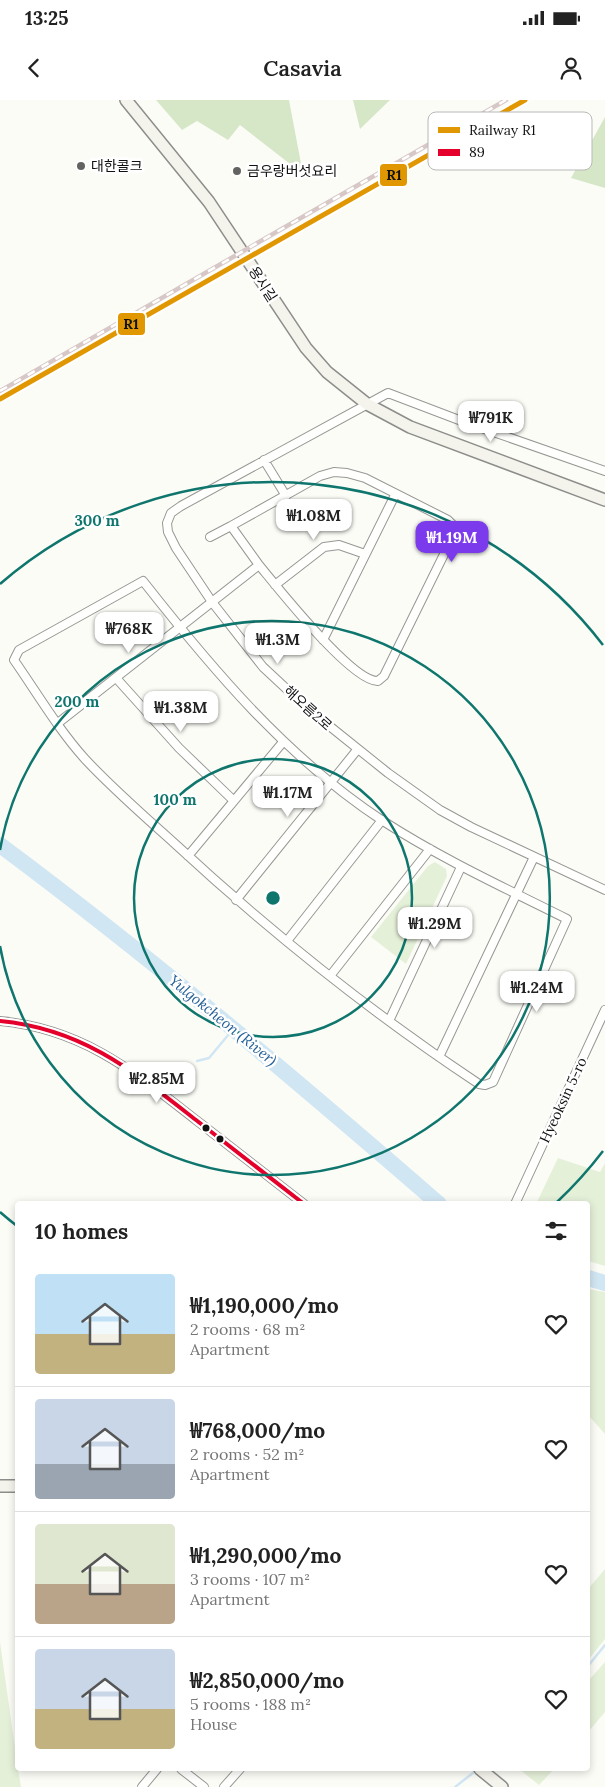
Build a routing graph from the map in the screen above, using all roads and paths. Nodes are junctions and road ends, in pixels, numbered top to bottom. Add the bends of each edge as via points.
1 (129, 103) edge
2 (368, 404) junction
3 (264, 460) junction
4 (605, 472) edge
5 (395, 495) junction
6 (286, 496) junction
7 (605, 500) edge
8 (231, 526) junction
9 (210, 537) dead end
10 (365, 554) junction
11 (259, 566) junction
12 (276, 585) junction
13 (212, 602) junction
14 (179, 628) junction
15 (323, 640) junction
16 (117, 679) junction
17 (58, 723) junction
18 (283, 742) junction
19 (356, 750) junction
20 (331, 782) junction
21 (233, 800) junction
22 (382, 820) junction
23 (430, 849) junction
24 (188, 856) junction
25 (534, 857) junction
26 (461, 867) junction
27 (605, 890) edge
28 (516, 894) junction
29 (236, 900) junction
30 (287, 941) junction
31 (330, 976) junction
32 (605, 1010) edge
33 (0, 1021) edge
34 (389, 1021) junction
35 (601, 1028) edge
36 (438, 1057) junction
37 (300, 1201) edge
38 (516, 1201) edge
39 (0, 1486) edge
40 (15, 1486) edge
41 (155, 1771) edge
42 (184, 1771) edge
43 (238, 1771) edge
44 (482, 1771) edge
45 (142, 1787) edge
46 (204, 1787) edge
47 (224, 1787) edge
48 (502, 1787) edge

1 - 2 street, 용시길 via 209,202 306,348 327,372
2 - 3 street, 해오름2로
2 - 4 street, 해오름2로 via 388,393
2 - 7 street, 용시길 via 410,427
3 - 6 street
3 - 13 street, 해오름2로 via 181,506 171,513 167,523 176,548
5 - 6 street via 365,478 334,472 320,476
5 - 10 street
5 - 15 street via 448,520 454,526 454,534 384,676 378,681 365,678
6 - 8 street
8 - 9 street
8 - 11 street
10 - 12 street via 339,545 324,547
10 - 15 street
11 - 12 street
11 - 13 street
12 - 15 street
13 - 14 street
13 - 19 street, 해오름2로 via 263,666
14 - 16 street
14 - 17 street via 143,581 19,650 14,660
14 - 18 street
16 - 17 street
16 - 21 street
17 - 24 street via 84,758
18 - 20 street
18 - 21 street
19 - 20 street
19 - 25 street, 해오름2로 via 440,810
20 - 22 street
20 - 29 street
21 - 24 street
22 - 23 street
22 - 30 street
23 - 26 street
23 - 31 street
24 - 29 street
25 - 27 street, 해오름2로
25 - 28 street
26 - 28 street
26 - 34 street
28 - 36 street
28 - 36 street via 567,919 493,1082 479,1084
29 - 30 street
30 - 31 street
31 - 34 street
32 - 35 street, Hyeoksin 5-ro
33 - 37 street via 58,1032 102,1052 153,1087
34 - 36 street
35 - 38 street, Hyeoksin 5-ro
39 - 40 street
41 - 45 street
42 - 46 street
43 - 47 street
44 - 48 street

